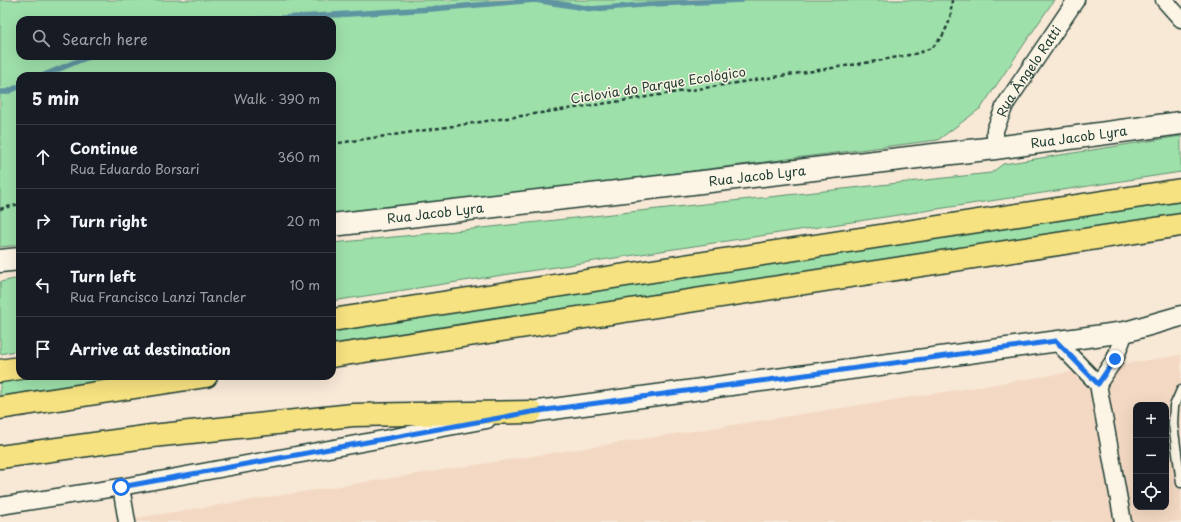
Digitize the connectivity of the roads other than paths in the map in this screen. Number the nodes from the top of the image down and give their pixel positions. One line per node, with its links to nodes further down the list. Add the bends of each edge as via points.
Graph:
1 (1076, 0): 5 (street, Rua Ângelo Ratti, via 1005,104 995,130)
2 (1164, 0): 3 (street)
3 (1181, 19)
4 (1181, 123): 5 (main road, Rua Jacob Lyra)
5 (995, 148): 7 (main road, Rua Jacob Lyra)
6 (1181, 190): 12 (highway)
7 (336, 224)
8 (1181, 225): 15 (highway)
9 (16, 259): 10 (main road)
10 (0, 261)
11 (1181, 316): 13 (street)
12 (336, 319)
13 (1125, 332): 14 (street); 19 (street, via 1115,359)
14 (1056, 341): 19 (street); 22 (street)
15 (336, 355)
16 (16, 369): 17 (highway)
17 (0, 371)
18 (180, 380): 21 (highway)
19 (1098, 384): 28 (street)
20 (1181, 390): 24 (lane, via 1174,406 1173,424)
21 (0, 408)
22 (531, 412): 23 (highway, via 353,415 152,436); 25 (street)
23 (0, 457)
24 (1181, 483)
25 (121, 487): 26 (street); 27 (street)
26 (0, 506)
27 (127, 522)
28 (1123, 522)

